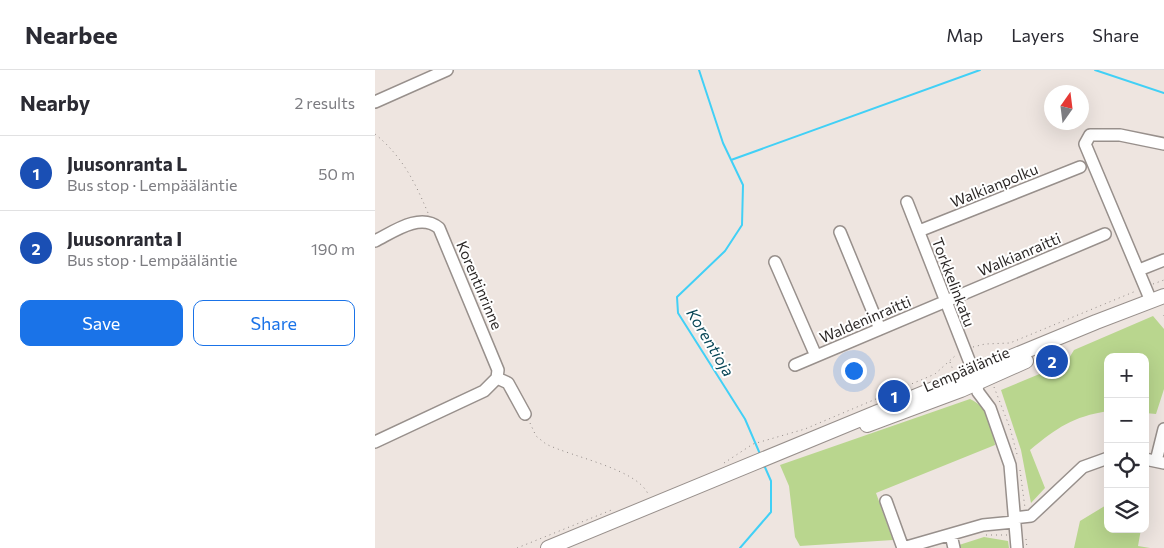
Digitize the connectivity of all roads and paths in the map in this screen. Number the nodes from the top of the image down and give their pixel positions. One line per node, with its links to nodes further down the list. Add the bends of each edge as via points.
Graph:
1 (447, 70): 2 (street)
2 (375, 102)
3 (375, 134): 7 (path, via 388,144 409,171)
4 (1164, 144): 14 (street, via 1120,135 1089,135 1085,144)
5 (1080, 167): 8 (street, Walkianpolku)
6 (907, 202): 8 (street, Torkkelinkatu)
7 (433, 223): 11 (street, via 417,222); 20 (street, Korentinrinne, via 443,235 496,362)
8 (919, 231): 16 (street, Torkkelinkatu)
9 (840, 232): 17 (street)
10 (1105, 234): 16 (street, Walkianraitti)
11 (375, 241)
12 (1164, 260): 14 (street)
13 (775, 262): 18 (street)
14 (1139, 270): 15 (street)
15 (1158, 299): 21 (main road, Lempääläntie, via 1116,316 1054,349)
16 (946, 301): 17 (street, Waldeninraitti); 21 (street, Torkkelinkatu)
17 (880, 329): 18 (street, Waldeninraitti)
18 (816, 356): 19 (street, Waldeninraitti)
19 (795, 365)
20 (497, 378): 22 (street, via 508,384); 25 (street, via 484,391)
21 (977, 379): 32 (street, Torkkelinkatu, via 978,392 990,408 1010,465); 37 (main road, Lempääläntie, via 893,416 795,448)
22 (525, 414): 29 (path, via 536,436 546,444 628,475 645,487)
23 (1164, 429): 27 (street)
24 (760, 441): 28 (path)
25 (375, 442)
26 (1104, 459): 32 (street, via 1083,467 1031,516)
27 (1155, 461)
28 (720, 466)
29 (649, 495)
30 (886, 501): 38 (street)
31 (613, 509): 36 (path)
32 (1014, 520): 34 (street); 35 (street, Torkkelinkatu)
33 (984, 534): 35 (path)
34 (951, 535): 38 (street); 39 (street)
35 (1016, 536): 40 (street, Torkkelinkatu)
36 (517, 548)
37 (548, 548)
38 (903, 548)
39 (954, 548)
40 (1017, 548)

